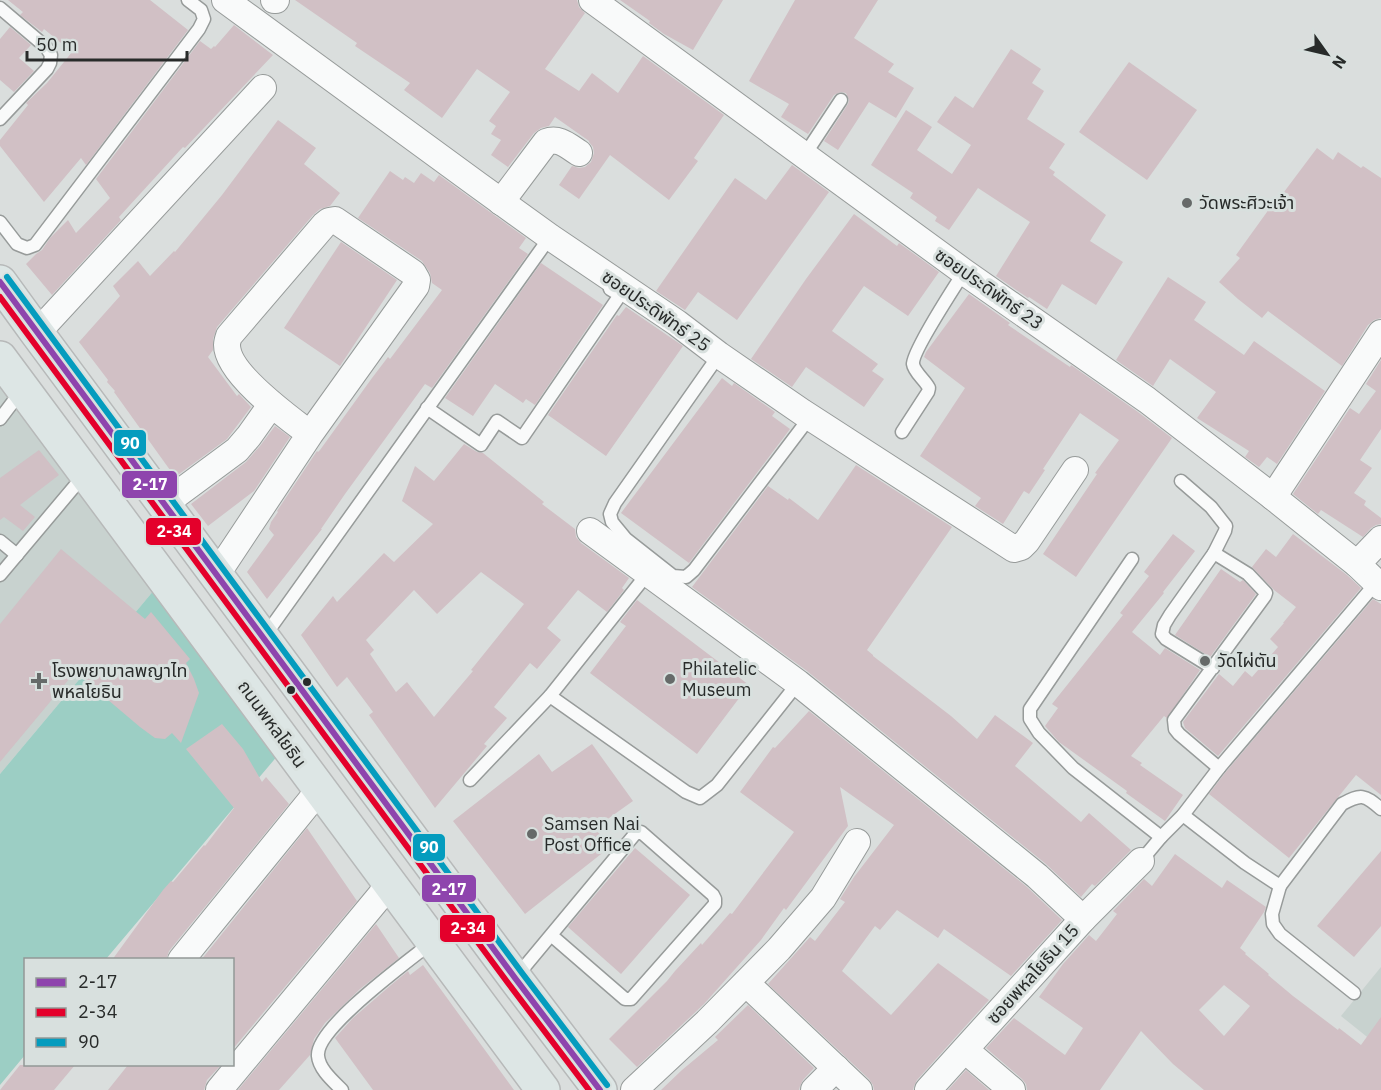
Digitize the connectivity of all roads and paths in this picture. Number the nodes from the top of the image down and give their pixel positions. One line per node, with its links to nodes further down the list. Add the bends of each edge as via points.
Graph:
1 (188, 0): 11 (lane, via 201,10 204,19 199,29 35,245 27,248 17,244)
2 (225, 0): 10 (street, ซอยประดิพัทธ์ 25)
3 (592, 0): 9 (street, ซอยประดิพัทธ์ 23)
4 (0, 8): 7 (lane, via 51,55 46,69)
5 (263, 88): 15 (street)
6 (840, 100): 9 (lane)
7 (0, 119)
8 (579, 153): 10 (street, via 558,140 546,142)
9 (804, 156): 13 (street, ซอยประดิพัทธ์ 23)
10 (501, 202): 12 (street, ซอยประดิพัทธ์ 25)
11 (0, 222)
12 (547, 240): 17 (street, ซอยประดิพัทธ์ 25, via 677,323); 21 (lane); 21 (lane, via 620,295 522,438 497,421 481,445)
13 (964, 272): 24 (lane, via 913,360 929,388); 29 (street, ซอยประดิพัทธ์ 23, via 1147,400)
14 (0, 282): 15 (main road)
15 (37, 333): 30 (main road)
16 (1381, 333): 29 (street)
17 (719, 355): 22 (street, ซอยประดิพัทธ์ 25); 22 (lane, via 610,514 626,539 673,576 686,577 694,570)
18 (0, 358): 19 (main road, ถนนพหลโยธิน)
19 (23, 389): 23 (lane); 27 (main road, ถนนพหลโยธิน)
20 (271, 405): 25 (street); 25 (street, via 230,356 229,336 324,225 335,220 413,273 417,280); 30 (street, via 237,450)
21 (427, 408): 42 (lane)
22 (810, 417): 26 (street, ซอยประดิพัทธ์ 25, via 1014,549 1027,541)
23 (0, 419)
24 (902, 432)
25 (310, 434): 39 (street)
26 (1075, 470)
27 (86, 474): 35 (lane); 48 (main road, ถนนพหลโยธิน)
28 (1181, 481): 34 (lane, via 1226,526)
29 (1273, 497): 37 (street, ซอยประดิพัทธ์ 23)
30 (164, 504): 39 (main road)
31 (590, 531): 38 (street)
32 (1381, 539): 37 (street)
33 (0, 541): 35 (lane)
34 (1214, 553): 43 (lane, via 1248,574 1266,593); 43 (lane, via 1170,615 1162,634)
35 (16, 555): 40 (lane)
36 (1132, 559): 51 (lane, via 1030,709 1030,719 1074,768)
37 (1357, 564): 41 (street, ซอยประดิพัทธ์ 23)
38 (648, 573): 44 (street); 45 (lane)
39 (217, 574): 42 (main road)
40 (0, 575)
41 (1379, 585): 46 (lane)
42 (264, 638): 60 (main road)
43 (1213, 668): 46 (lane, via 1174,720 1179,734)
44 (798, 683): 45 (lane, via 717,785 700,798); 56 (street, via 1037,876)
45 (550, 696): 47 (lane)
46 (1219, 768): 50 (lane)
47 (470, 780)
48 (320, 789): 54 (main road, ถนนพหลโยธิน); 59 (street)
49 (1381, 809): 55 (lane, via 1370,798 1356,797 1342,804)
50 (1183, 815): 51 (lane); 55 (lane)
51 (1161, 837): 53 (lane)
52 (857, 842): 61 (street, via 822,898)
53 (1141, 861): 56 (street, ซอยพหลโยธิน 15)
54 (390, 884): 58 (main road, ถนนพหลโยธิน); 65 (street)
55 (1280, 886): 62 (lane, via 1273,924 1280,934)
56 (1083, 919): 63 (street, ซอยพหลโยธิน 15)
57 (551, 935): 57 (lane, via 625,999 631,999 715,904 715,899 638,832); 60 (lane)
58 (433, 941): 66 (lane, via 357,1003 322,1043 318,1055 321,1064); 67 (main road, ถนนพหลโยธิน)
59 (183, 958)
60 (515, 978): 68 (main road)
61 (746, 983): 64 (street); 69 (street)
62 (1354, 993)
63 (965, 1050): 72 (street, ซอยพหลโยธิน 15); 73 (street)
64 (836, 1068): 70 (street); 71 (street)
65 (219, 1090)
66 (342, 1090)
67 (543, 1090)
68 (600, 1090)
69 (633, 1090)
70 (814, 1090)
71 (859, 1090)
72 (928, 1090)
73 (1012, 1090)

